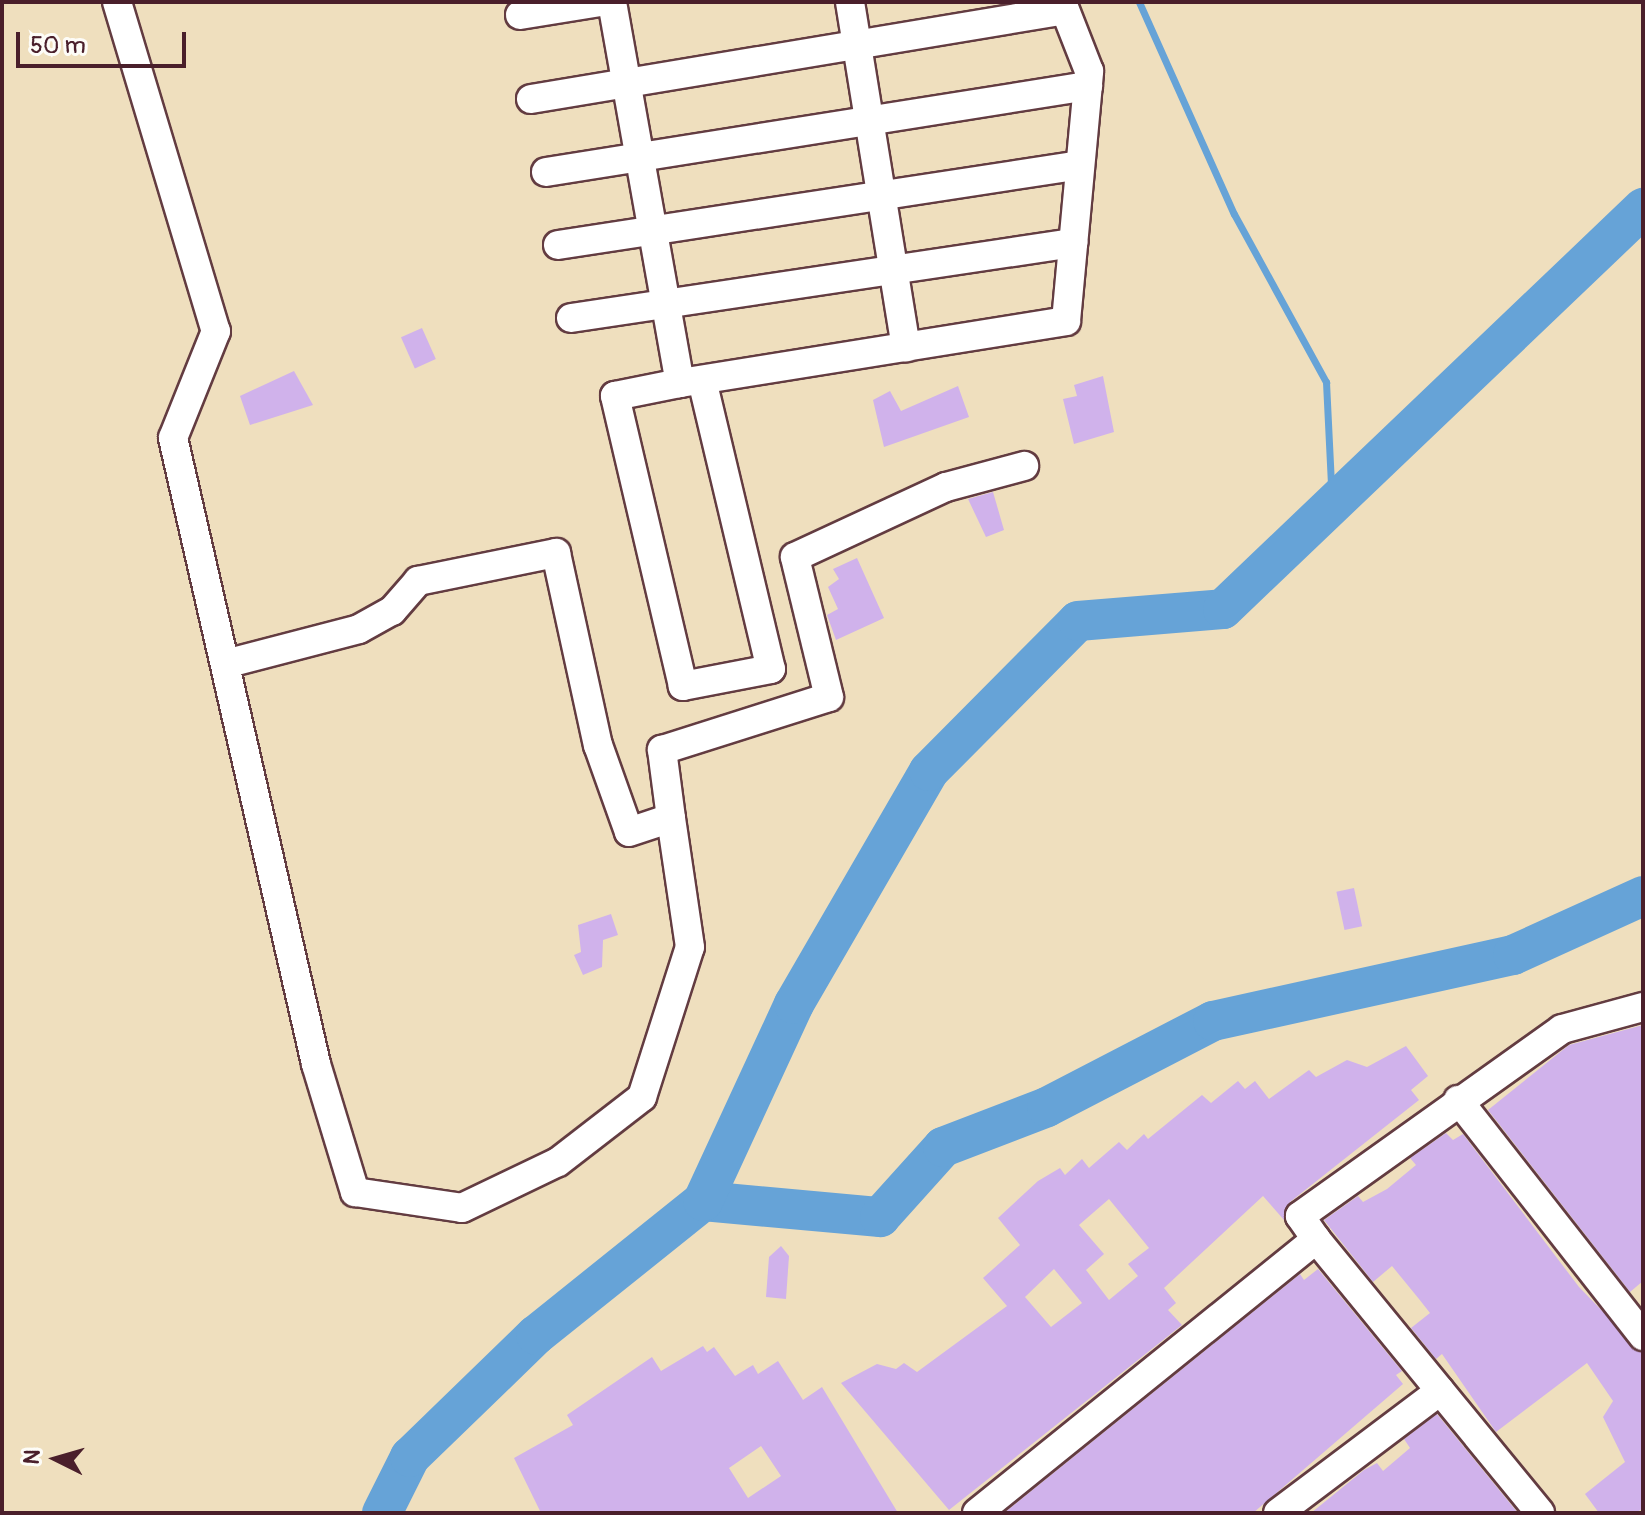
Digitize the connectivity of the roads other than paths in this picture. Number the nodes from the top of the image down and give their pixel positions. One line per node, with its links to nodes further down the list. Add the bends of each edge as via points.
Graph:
1 (117, 2): 25 (street, via 216,331 173,438)
2 (599, 2): 6 (street)
3 (612, 2): 8 (street)
4 (850, 2): 7 (street)
5 (1064, 6): 7 (street); 9 (street)
6 (534, 9)
7 (857, 45): 8 (street); 11 (street)
8 (627, 83): 10 (street); 12 (street)
9 (1088, 86): 11 (street); 13 (street)
10 (531, 99)
11 (869, 121): 12 (street); 15 (street)
12 (640, 157): 14 (street); 16 (street)
13 (1080, 165): 15 (street); 17 (street)
14 (546, 172)
15 (881, 196): 16 (street); 19 (street)
16 (653, 231): 18 (street); 20 (street)
17 (1073, 243): 19 (street); 22 (street, via 1066,321)
18 (558, 245)
19 (893, 270): 20 (street); 22 (street)
20 (666, 303): 21 (street); 23 (street)
21 (571, 318)
22 (906, 347): 23 (street)
23 (691, 381): 23 (street, via 615,396 683,686 771,669)
24 (1024, 466): 26 (street, via 946,487 795,557 829,697 662,750)
25 (225, 664): 26 (street, via 359,629 392,611 418,581 556,553 598,745 629,832); 26 (street, via 316,1064 355,1192 462,1208 558,1162 642,1097 690,947)
26 (671, 818)
27 (1643, 1007): 28 (street, via 1562,1029)
28 (1458, 1100): 29 (street, via 1300,1216); 30 (street)
29 (1316, 1239): 31 (street); 33 (street)
30 (1642, 1333)
31 (1440, 1391): 32 (street); 34 (street)
32 (1293, 1508)
33 (977, 1513)
34 (1540, 1513)

